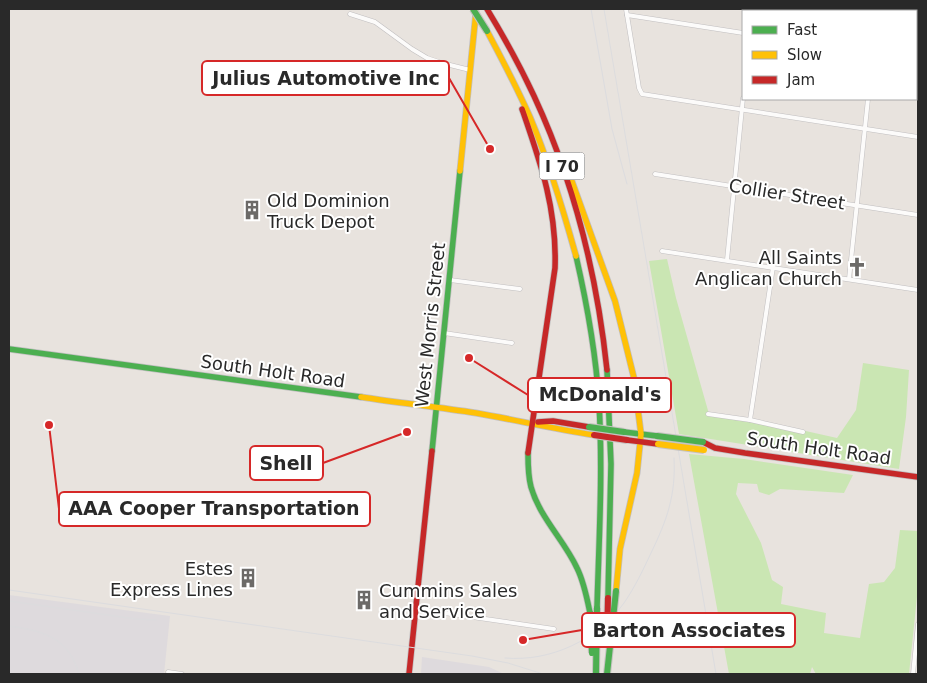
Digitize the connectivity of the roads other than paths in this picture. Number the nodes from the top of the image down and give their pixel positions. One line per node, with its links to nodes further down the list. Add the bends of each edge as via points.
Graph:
1 (474, 9): 7 (main road, West Morris Street); 8 (main road, I 70, bridge)
2 (626, 9): 5 (street)
3 (488, 10): 13 (main road, I 70, via 519,66)
4 (350, 14): 7 (street, via 376,22 427,58)
5 (627, 15): 6 (street); 11 (street, via 639,88 644,94)
6 (742, 33)
7 (470, 70): 23 (main road, West Morris Street)
8 (511, 78): 32 (main road, via 550,195 556,234 555,268); 46 (main road, I 70, bridge, via 560,198 577,257 596,367 601,486)
9 (743, 100): 11 (street)
10 (868, 100): 12 (street)
11 (742, 110): 12 (street); 16 (street)
12 (864, 129): 14 (street); 17 (street)
13 (550, 135): 35 (main road, via 576,190 615,301 630,357); 47 (main road, I 70, bridge, via 582,232 594,283 607,375 611,433)
14 (918, 137)
15 (655, 174): 16 (street, Collier Street)
16 (734, 186): 17 (street, Collier Street); 20 (street)
17 (857, 205): 18 (street, Collier Street); 22 (street)
18 (918, 215)
19 (662, 251): 20 (street)
20 (727, 260): 21 (street)
21 (773, 267): 22 (street); 31 (street)
22 (849, 279): 25 (street)
23 (450, 280): 24 (street); 26 (main road, West Morris Street)
24 (520, 289)
25 (918, 290)
26 (444, 333): 27 (street); 29 (main road, West Morris Street)
27 (512, 343)
28 (9, 348): 29 (main road, South Holt Road)
29 (437, 408): 32 (main road, South Holt Road); 39 (main road, West Morris Street)
30 (708, 414): 31 (street)
31 (750, 420): 34 (street)
32 (532, 423): 33 (main road, South Holt Road, via 553,421); 46 (main road, bridge, via 527,460 531,491 576,566 585,590)
33 (588, 430): 35 (main road, South Holt Road, bridge); 36 (main road, South Holt Road, bridge)
34 (803, 432)
35 (642, 434): 36 (main road); 37 (main road, South Holt Road, bridge, via 703,442)
36 (642, 442): 37 (main road, South Holt Road, bridge, via 704,450); 47 (main road, bridge, via 620,549)
37 (715, 448): 38 (main road, South Holt Road)
38 (918, 477)
39 (417, 610): 41 (street); 45 (main road, West Morris Street)
40 (918, 624): 42 (street)
41 (554, 629)
42 (916, 667): 48 (street)
43 (168, 672): 44 (street)
44 (182, 674)
45 (410, 674)
46 (595, 674)
47 (607, 674)
48 (913, 674)

